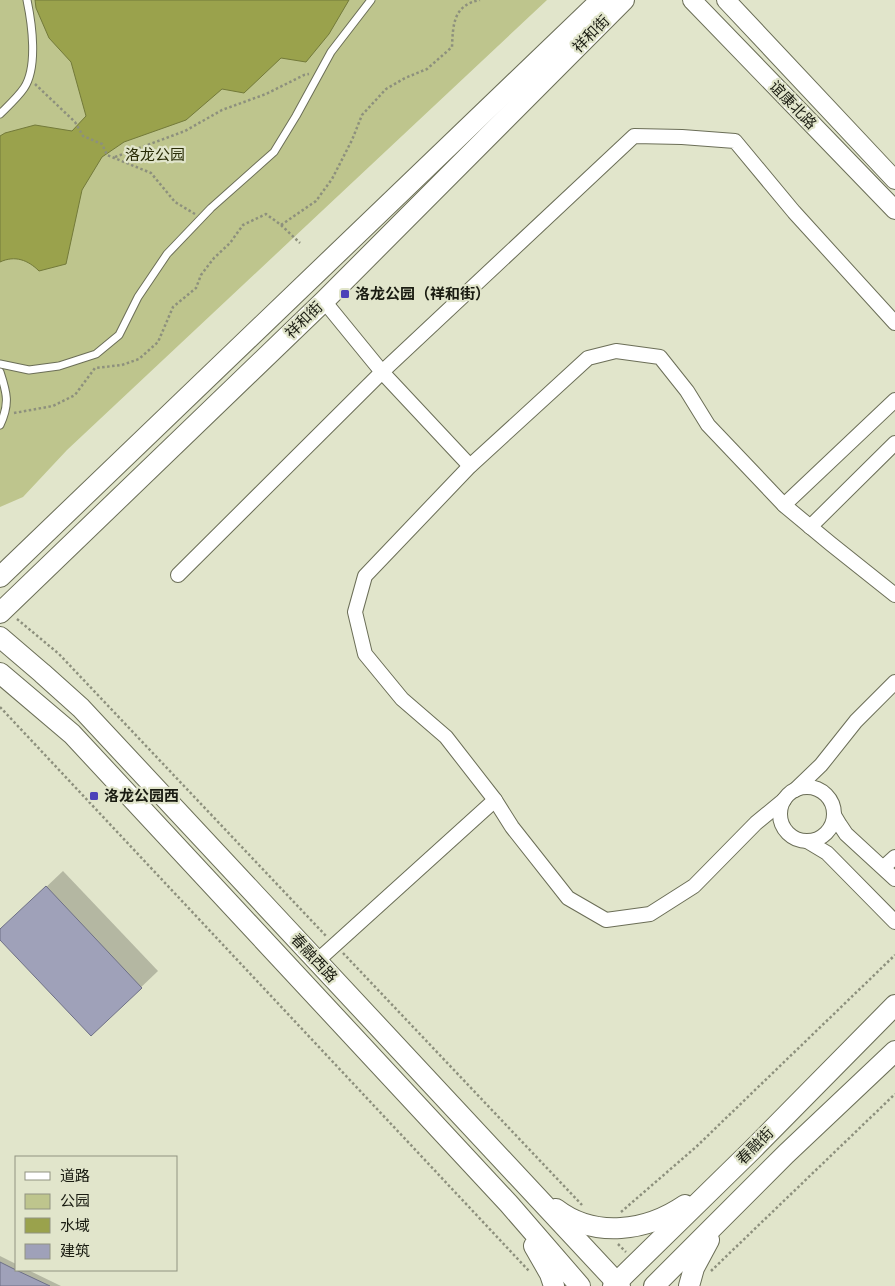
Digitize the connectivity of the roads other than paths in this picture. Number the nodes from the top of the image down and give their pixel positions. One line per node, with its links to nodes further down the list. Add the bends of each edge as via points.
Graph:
1 (27, 0): 7 (lane, via 32,25 32,67 24,88)
2 (371, 0): 12 (lane, via 331,52 274,152 211,208 167,254 138,297 118,335 96,354 59,366 29,370)
3 (601, 0): 22 (main road, 祥和街)
4 (624, 0): 10 (main road, 祥和街)
5 (692, 0): 9 (street, 谊康北路)
6 (726, 0): 8 (street, 谊康北路)
7 (0, 114)
8 (895, 180)
9 (895, 210)
10 (324, 301): 14 (street); 24 (main road, 祥和街)
11 (895, 323): 14 (street, via 794,212 736,142 634,136)
12 (0, 364)
13 (0, 372): 16 (lane, via 7,400 6,414)
14 (382, 372): 18 (street); 21 (street)
15 (895, 400): 19 (street)
16 (0, 425)
17 (895, 443): 20 (street)
18 (470, 466): 19 (street, via 588,358 616,351 660,357 708,425); 31 (street, via 365,576 355,612 365,654 402,699 446,737)
19 (784, 505): 20 (street)
20 (810, 527): 23 (street)
21 (178, 575)
22 (0, 577)
23 (895, 595)
24 (2, 611)
25 (0, 637): 40 (main road, 春融西路, via 81,708)
26 (0, 673): 45 (main road, 春融西路, via 72,734)
27 (895, 682): 28 (street, via 856,721)
28 (821, 765): 29 (street); 30 (street)
29 (822, 791): 30 (street, via 808,787); 32 (street, via 831,801)
30 (789, 796): 33 (street); 34 (street, via 780,814)
31 (495, 800): 33 (street, via 568,898 606,920 650,914 694,886); 40 (street)
32 (834, 815): 35 (street, via 826,834); 37 (street, via 846,834)
33 (756, 823): 34 (street, via 770,822)
34 (784, 827): 35 (street, via 793,837)
35 (807, 841): 39 (street, via 827,853)
36 (895, 857): 37 (street)
37 (884, 868): 38 (street)
38 (895, 879)
39 (895, 922)
40 (317, 961): 44 (main road, 春融西路)
41 (895, 1005): 43 (main road, 春融街)
42 (895, 1051): 46 (main road, 春融街)
43 (752, 1150): 44 (main road, via 685,1204 663,1218 639,1226 603,1228 582,1222 564,1215); 47 (main road, 春融街)
44 (528, 1188): 47 (main road, 春融西路)
45 (508, 1204): 48 (main road); 49 (main road, 春融西路)
46 (718, 1223): 50 (main road, 春融街); 51 (main road, via 694,1268)
47 (617, 1285)
48 (554, 1286)
49 (580, 1286)
50 (654, 1286)
51 (689, 1286)

